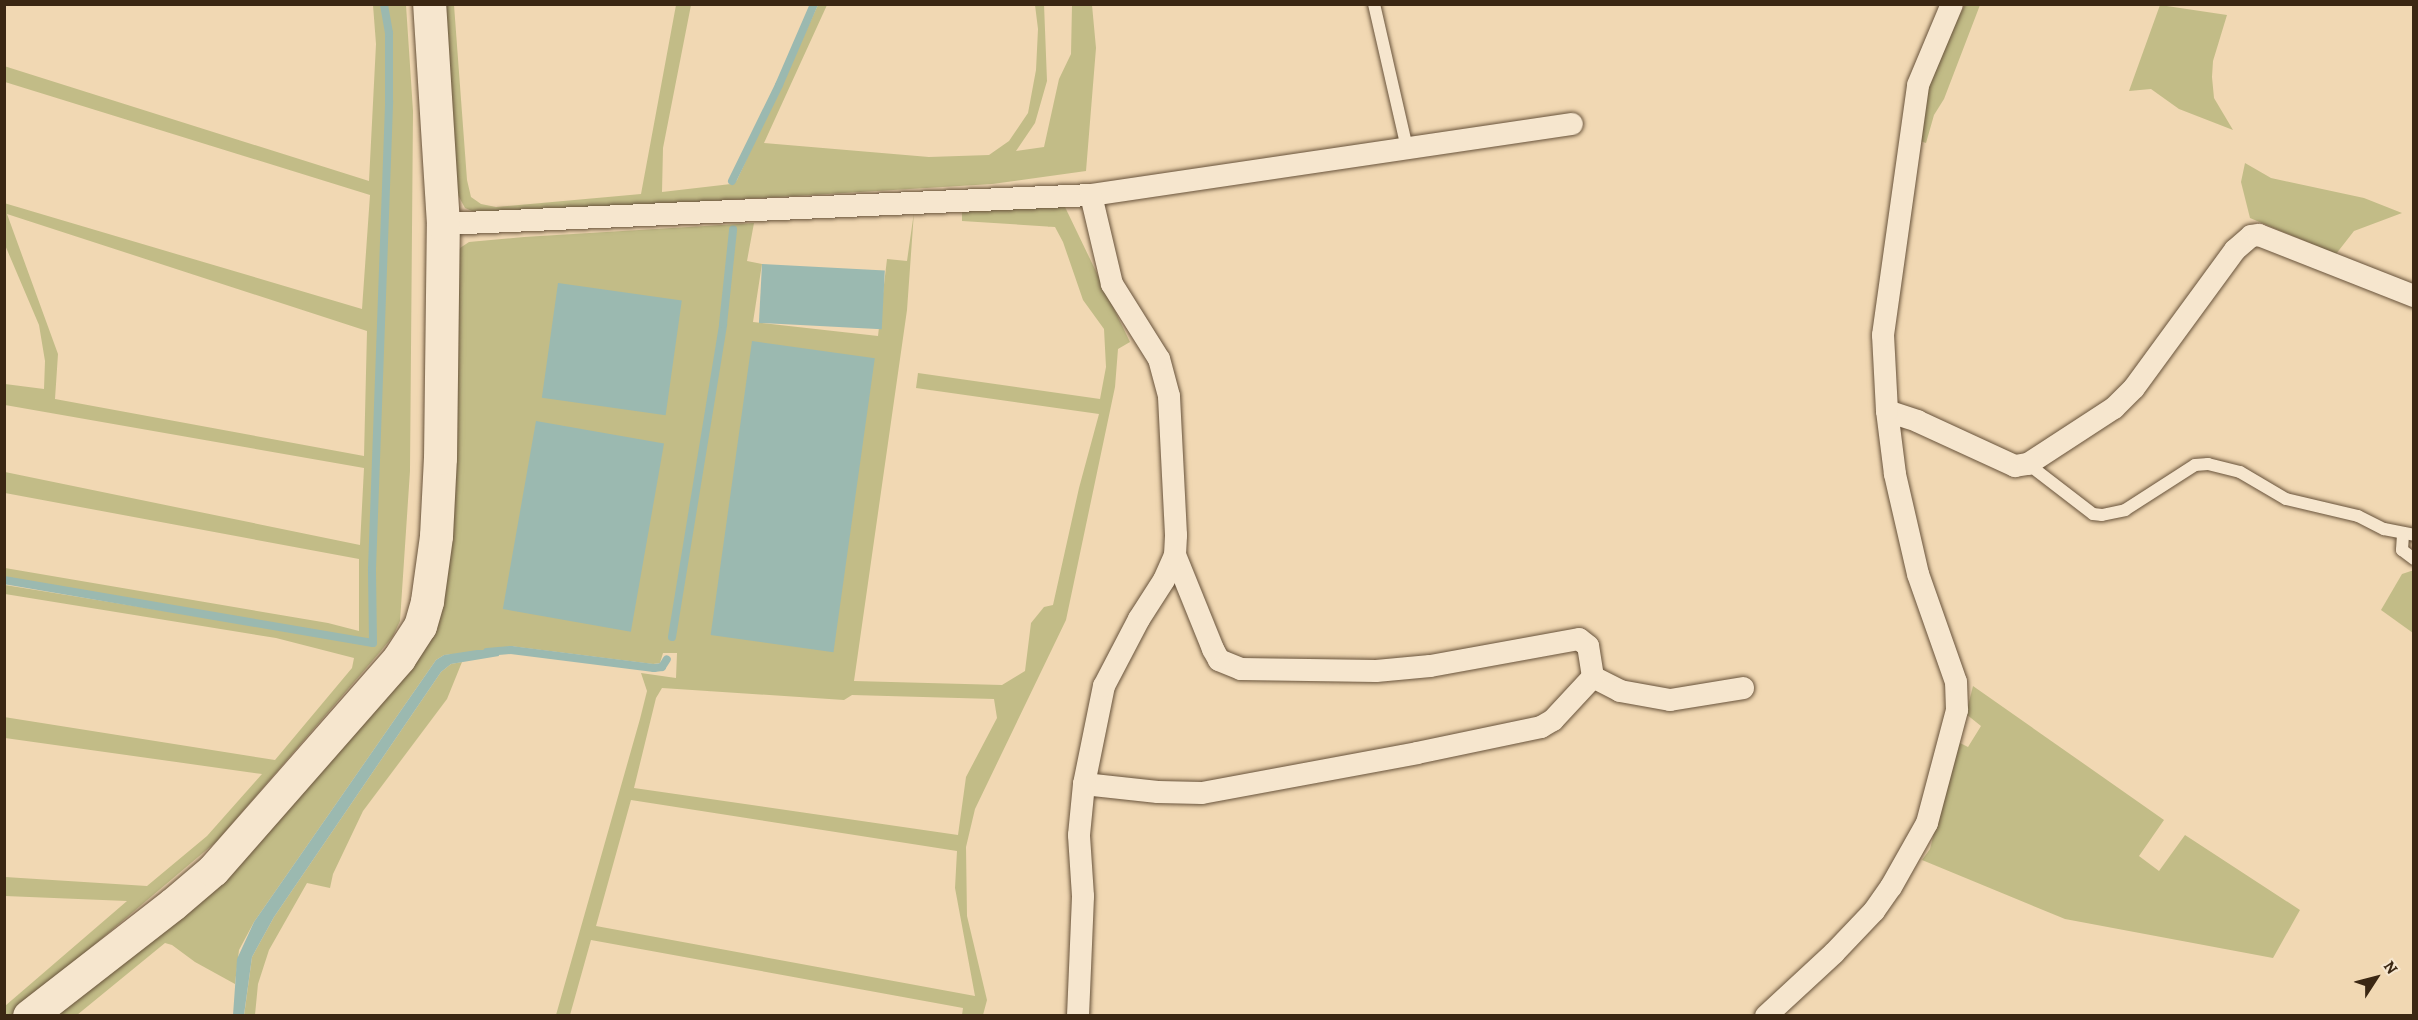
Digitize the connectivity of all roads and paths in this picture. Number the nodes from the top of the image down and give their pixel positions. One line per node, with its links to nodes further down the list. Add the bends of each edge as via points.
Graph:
1 (429, 4): 7 (street)
2 (1374, 4): 5 (lane)
3 (1953, 4): 9 (street, via 1918,85 1913,112 1883,335)
4 (1572, 124): 5 (street)
5 (1407, 148): 6 (street)
6 (1091, 195): 7 (street); 12 (street, via 1112,284 1159,359 1168,396)
7 (443, 225): 17 (street, via 436,536 420,626 399,658 213,870)
8 (2414, 296): 10 (street, via 2251,236 2235,250 2134,388 2114,408)
9 (1887, 411): 10 (street, via 2015,466); 19 (street, via 1895,474 1918,574 1956,682 1954,726 1927,823 1891,887 1874,911)
10 (2028, 464): 11 (lane, via 2093,514 2125,510 2195,465 2208,464 2240,472 2286,499 2358,516)
11 (2408, 535): 13 (lane, via 2402,550)
12 (1176, 555): 14 (street, via 1216,654 1220,660 1241,669 1376,671 1430,666 1579,639 1588,646); 16 (street, via 1104,686)
13 (2414, 559)
14 (1593, 677): 15 (street, via 1620,691 1670,700); 16 (street, via 1553,720 1541,727 1202,793)
15 (1743, 688)
16 (1084, 784): 18 (street, via 1079,835 1083,896)
17 (29, 1016)
18 (1078, 1016)
19 (1766, 1016)

